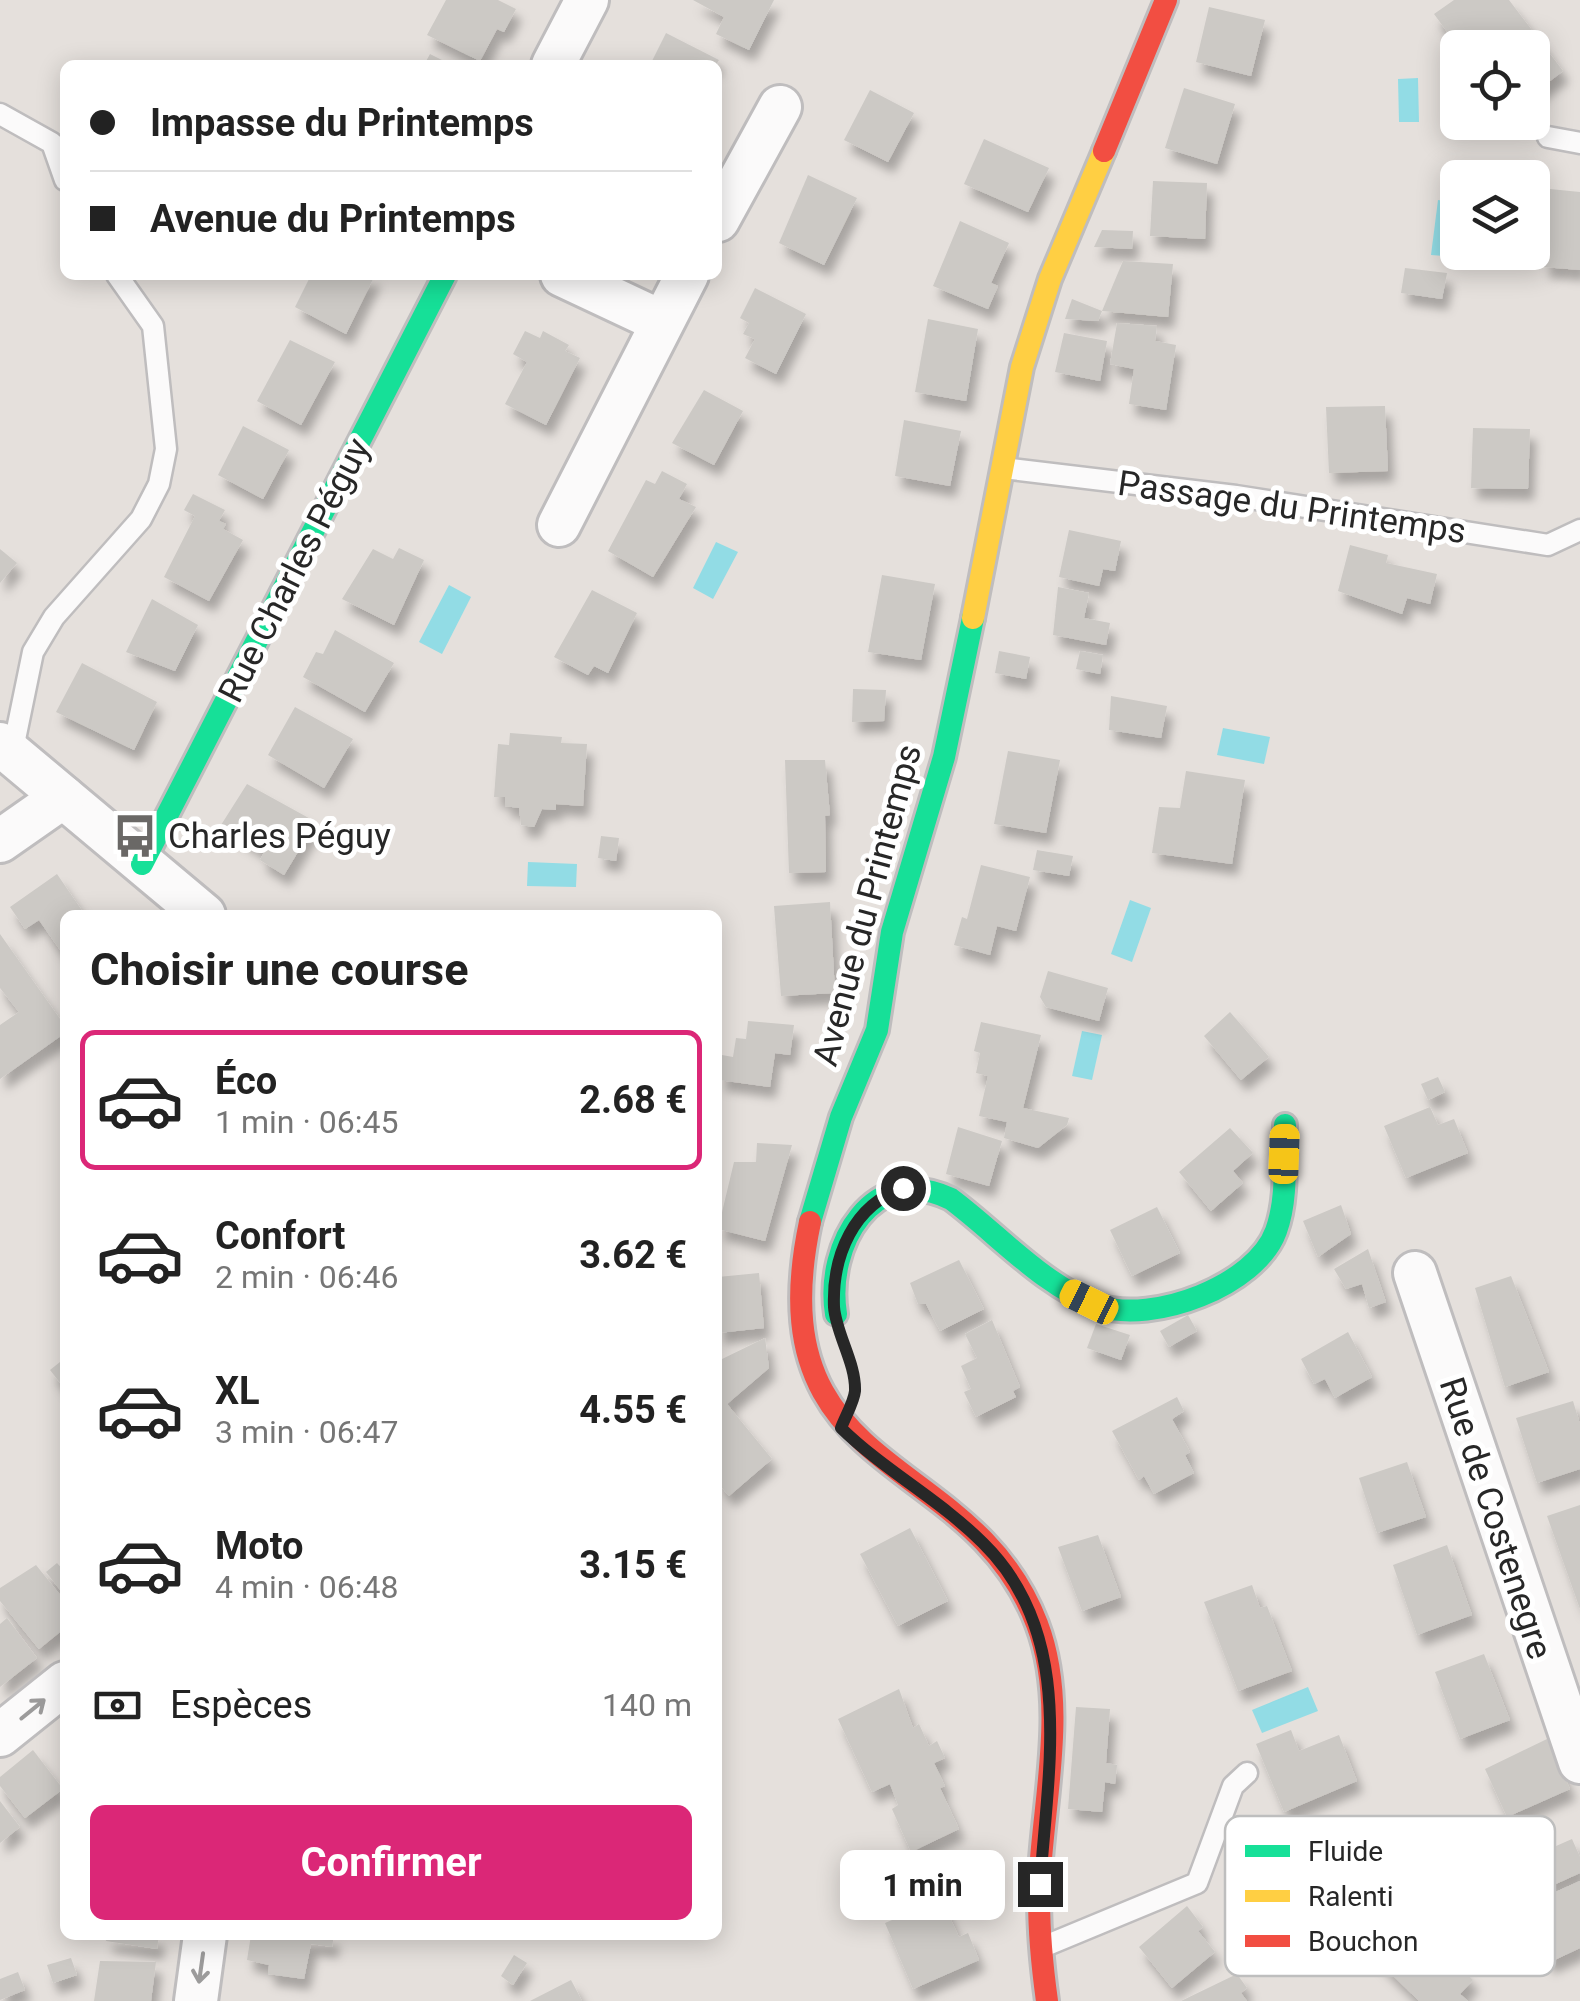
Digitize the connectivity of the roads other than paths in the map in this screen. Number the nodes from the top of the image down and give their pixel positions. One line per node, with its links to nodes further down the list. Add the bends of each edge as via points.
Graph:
1 (587, 0): 3 (street)
2 (1166, 0): 15 (street, Avenue du Printemps, via 1036,319)
3 (556, 60)
4 (780, 107): 9 (street)
5 (0, 114): 8 (lane, via 52,143)
6 (1550, 137): 7 (lane)
7 (1580, 143)
8 (60, 166)
9 (722, 213)
10 (121, 280): 18 (lane, via 153,326 166,449 159,484 142,519 54,618 33,652)
11 (442, 280): 21 (street, Rue Charles Péguy)
12 (573, 280): 14 (street)
13 (685, 280): 14 (street)
14 (662, 322): 16 (street)
15 (1001, 468): 17 (lane, Passage du Printemps, via 1548,544); 27 (street, Avenue du Printemps, via 954,716 892,926 881,1015 842,1114 810,1226 802,1295 810,1352)
16 (559, 525)
17 (1580, 530)
18 (6, 749): 19 (street)
19 (63, 797): 20 (street); 21 (street)
20 (0, 841)
21 (142, 864): 22 (street)
22 (198, 910)
23 (1285, 1125): 25 (street, via 1282,1211 1273,1238 1256,1263 1205,1293 1128,1312 1089,1302 1050,1282 949,1198 903,1188 878,1197 856,1218 844,1247 834,1306)
24 (1415, 1273): 30 (street, Rue de Costenegre)
25 (842, 1340)
26 (855, 1391): 27 (street)
27 (841, 1428): 33 (street, Avenue du Printemps, via 876,1463 931,1496 986,1545 1018,1586 1040,1634 1053,1702 1038,1916)
28 (60, 1688): 29 (street, one-way to 28)
29 (0, 1736)
30 (1580, 1762)
31 (1247, 1773): 33 (lane, via 1233,1786 1197,1883)
32 (204, 1940): 34 (street, one-way to 34)
33 (1042, 1948): 35 (street, Avenue du Printemps)
34 (196, 2001)
35 (1047, 2001)

